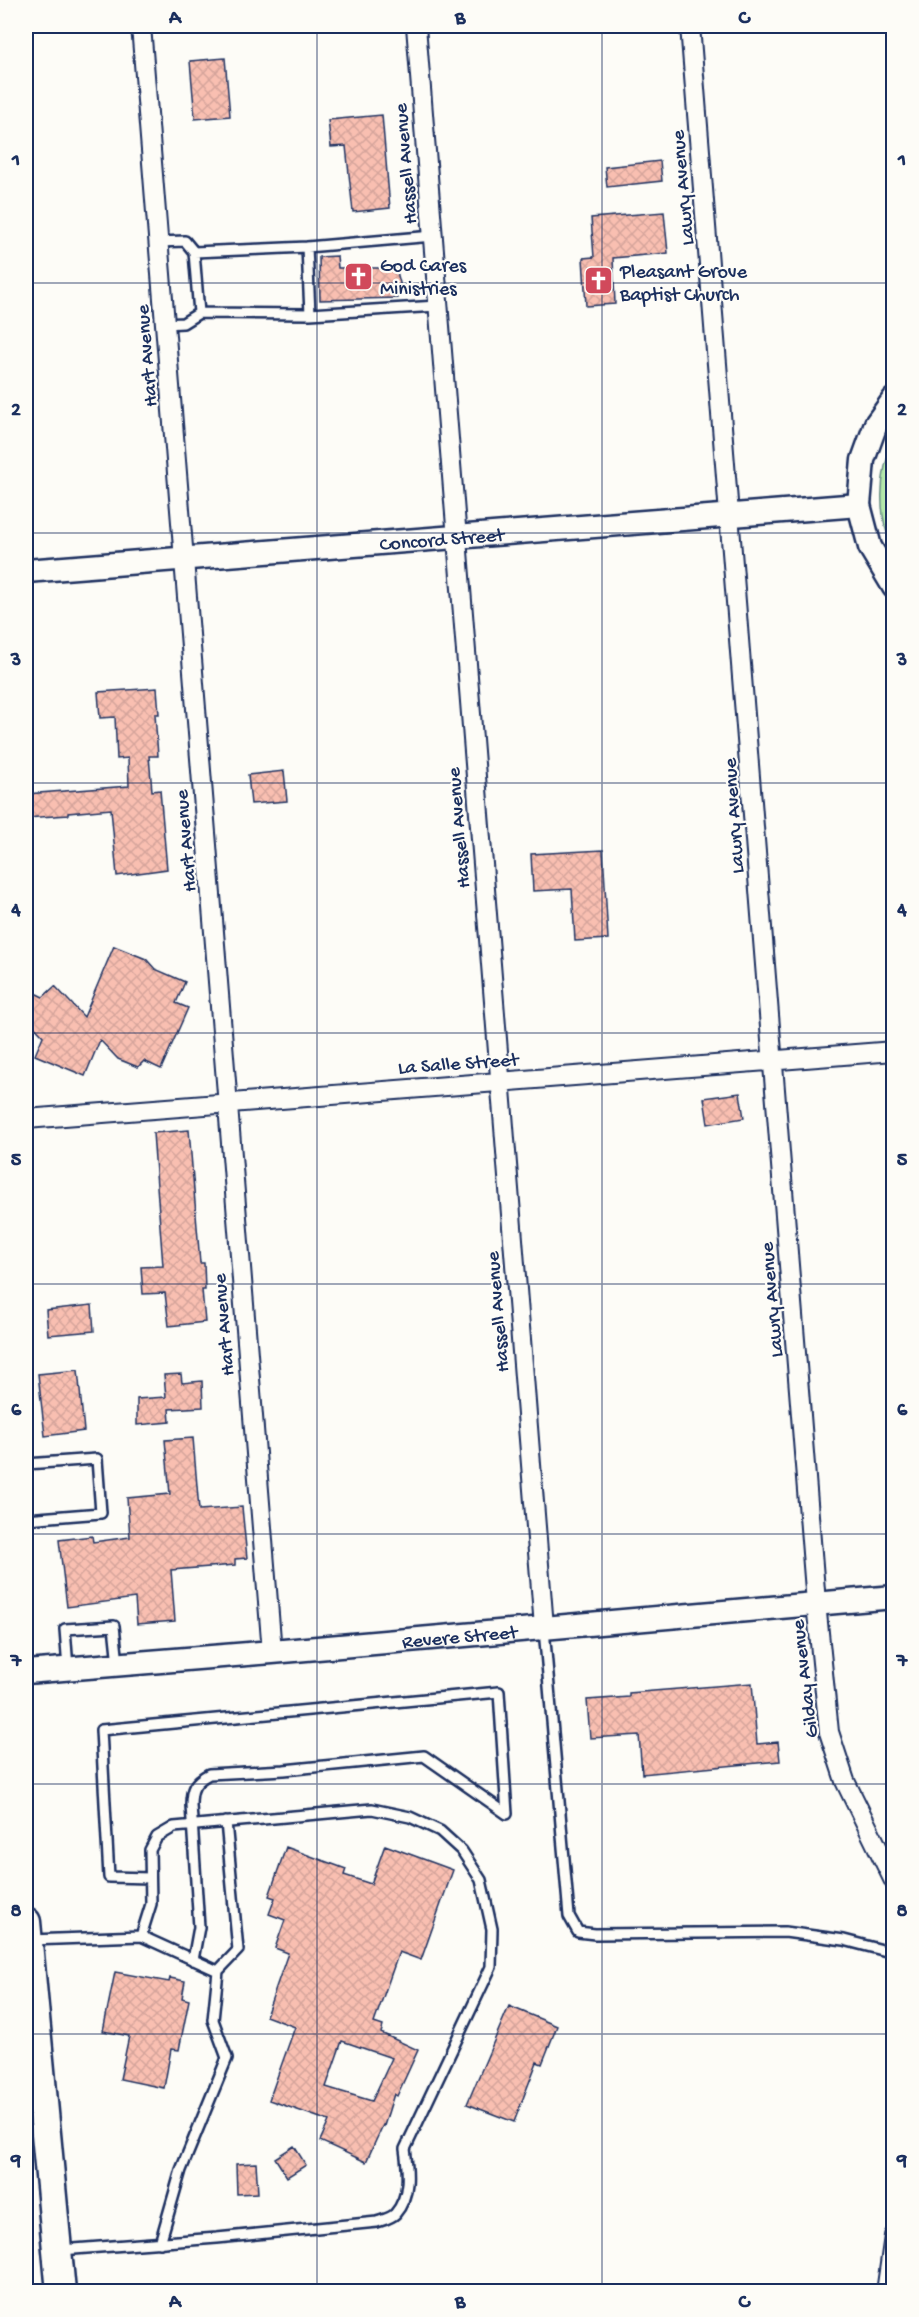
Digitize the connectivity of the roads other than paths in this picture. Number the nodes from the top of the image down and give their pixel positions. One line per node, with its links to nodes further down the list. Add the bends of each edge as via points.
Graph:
1 (141, 26): 5 (street, Hart Avenue)
2 (416, 26): 4 (street, Hassell Avenue)
3 (690, 26): 16 (street, Lawry Avenue)
4 (433, 236): 6 (lane); 8 (street, Hassell Avenue)
5 (158, 242): 7 (lane, via 185,241); 11 (street, Hart Avenue)
6 (307, 247): 7 (lane); 10 (lane)
7 (194, 252): 9 (lane)
8 (438, 306): 10 (lane); 17 (street, Hassell Avenue)
9 (199, 313): 10 (lane); 11 (lane, via 183,323)
10 (310, 314)
11 (165, 324): 18 (street, Hart Avenue)
12 (894, 399): 15 (street, via 876,424 863,460)
13 (26, 438): 14 (lane)
14 (26, 455)
15 (859, 505): 16 (street, Concord Street); 20 (street, via 870,547)
16 (731, 515): 17 (street, Concord Street); 22 (street, Lawry Avenue)
17 (456, 537): 18 (street, Concord Street); 23 (street, Hassell Avenue)
18 (184, 559): 19 (street, Concord Street); 24 (street, Hart Avenue)
19 (26, 571)
20 (894, 587)
21 (894, 1051): 22 (street, La Salle Street)
22 (773, 1060): 23 (street, La Salle Street); 29 (street, Lawry Avenue)
23 (500, 1081): 24 (street, La Salle Street); 30 (street, Hassell Avenue)
24 (227, 1103): 25 (street, La Salle Street); 31 (street, Hart Avenue)
25 (26, 1119)
26 (26, 1464): 27 (lane, via 97,1459 101,1513)
27 (26, 1520)
28 (894, 1597): 29 (street, Revere Street)
29 (816, 1603): 30 (street, Revere Street); 38 (street, Gilday Avenue, via 829,1732 845,1781)
30 (544, 1627): 31 (street, Revere Street); 41 (lane, via 569,1916 578,1932 785,1932 843,1940)
31 (272, 1652): 32 (street, Revere Street)
32 (118, 1664): 33 (street, Revere Street); 33 (lane, via 114,1626 65,1629)
33 (68, 1668): 34 (street, Revere Street)
34 (26, 1672)
35 (226, 1822): 36 (lane); 43 (lane, via 238,1950); 45 (lane, via 372,1809 410,1817 440,1831 462,1851 481,1880 492,1929 491,1967 405,2149 407,2186 394,2215 377,2222)
36 (191, 1825): 37 (lane, via 174,1827 157,1837 150,1850); 37 (lane, via 191,1791 198,1780 209,1774 424,1756 507,1814 499,1692 100,1730 110,1877); 42 (lane, via 199,1927)
37 (150, 1878): 40 (lane, via 151,1904)
38 (894, 1881)
39 (26, 1931): 40 (lane); 46 (main road)
40 (141, 1936): 42 (lane)
41 (894, 1953)
42 (193, 1960): 43 (lane)
43 (218, 1971): 45 (lane, via 213,2020 227,2058 182,2170)
44 (894, 2236): 48 (street)
45 (160, 2242): 46 (lane)
46 (57, 2250): 47 (main road)
47 (61, 2292)
48 (886, 2292)

